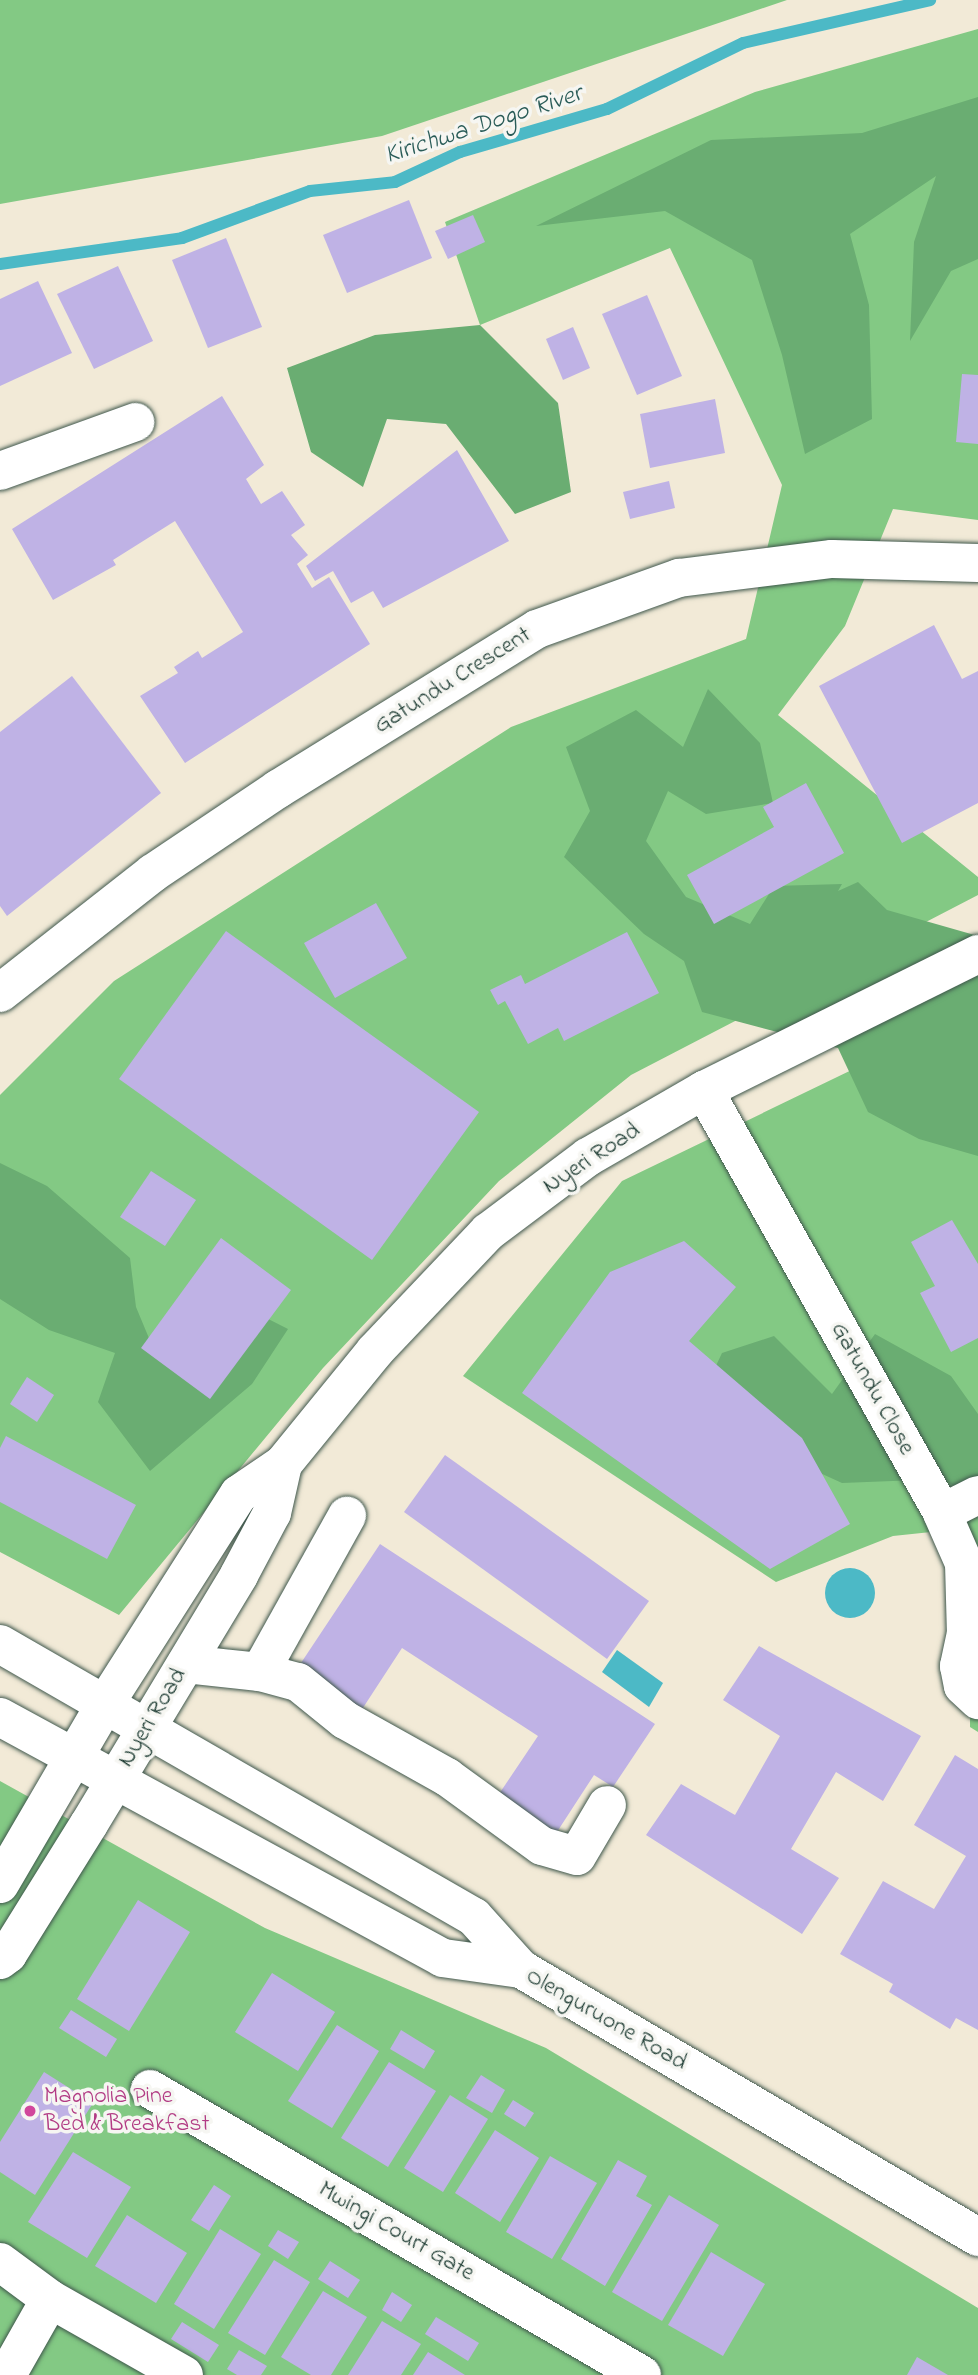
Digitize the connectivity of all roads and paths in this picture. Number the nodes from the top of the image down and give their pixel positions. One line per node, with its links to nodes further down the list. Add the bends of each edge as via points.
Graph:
1 (135, 422): 2 (street)
2 (0, 471)
3 (978, 563): 5 (street, Gatundu Crescent, via 832,559 679,578 537,629 278,789 153,873)
4 (978, 954): 6 (street, Nyeri Road)
5 (0, 993)
6 (704, 1090): 7 (street, Nyeri Road, via 588,1157 488,1232 375,1351); 9 (street, Gatundu Close)
7 (283, 1464): 12 (street, Nyeri Road, via 272,1513); 15 (street, Nyeri Road, via 239,1494)
8 (978, 1495): 9 (street)
9 (942, 1513): 14 (street, Gatundu Close, via 964,1563 966,1633 959,1666 963,1686)
10 (347, 1516): 13 (street)
11 (0, 1644): 15 (street)
12 (186, 1664): 13 (street); 17 (street, Nyeri Road)
13 (260, 1672): 20 (street, via 298,1682 345,1720 447,1777 542,1846 577,1856)
14 (978, 1700)
15 (105, 1704): 17 (street); 18 (street, Nyeri Road)
16 (0, 1717): 18 (street, Olenguruone Road)
17 (146, 1728): 19 (street, Nyeri Road); 23 (street, via 474,1917)
18 (73, 1759): 19 (street, Olenguruone Road); 21 (street, Nyeri Road)
19 (116, 1780): 22 (street, Nyeri Road); 23 (street, Olenguruone Road, via 443,1958)
20 (607, 1805)
21 (0, 1884)
22 (0, 1960)
23 (521, 1969): 25 (street, Olenguruone Road)
24 (150, 2089): 30 (street, Mwingi Court Gate)
25 (978, 2237)
26 (0, 2262): 27 (street)
27 (50, 2299): 28 (street); 29 (street)
28 (7, 2375)
29 (184, 2375)
30 (642, 2375)

